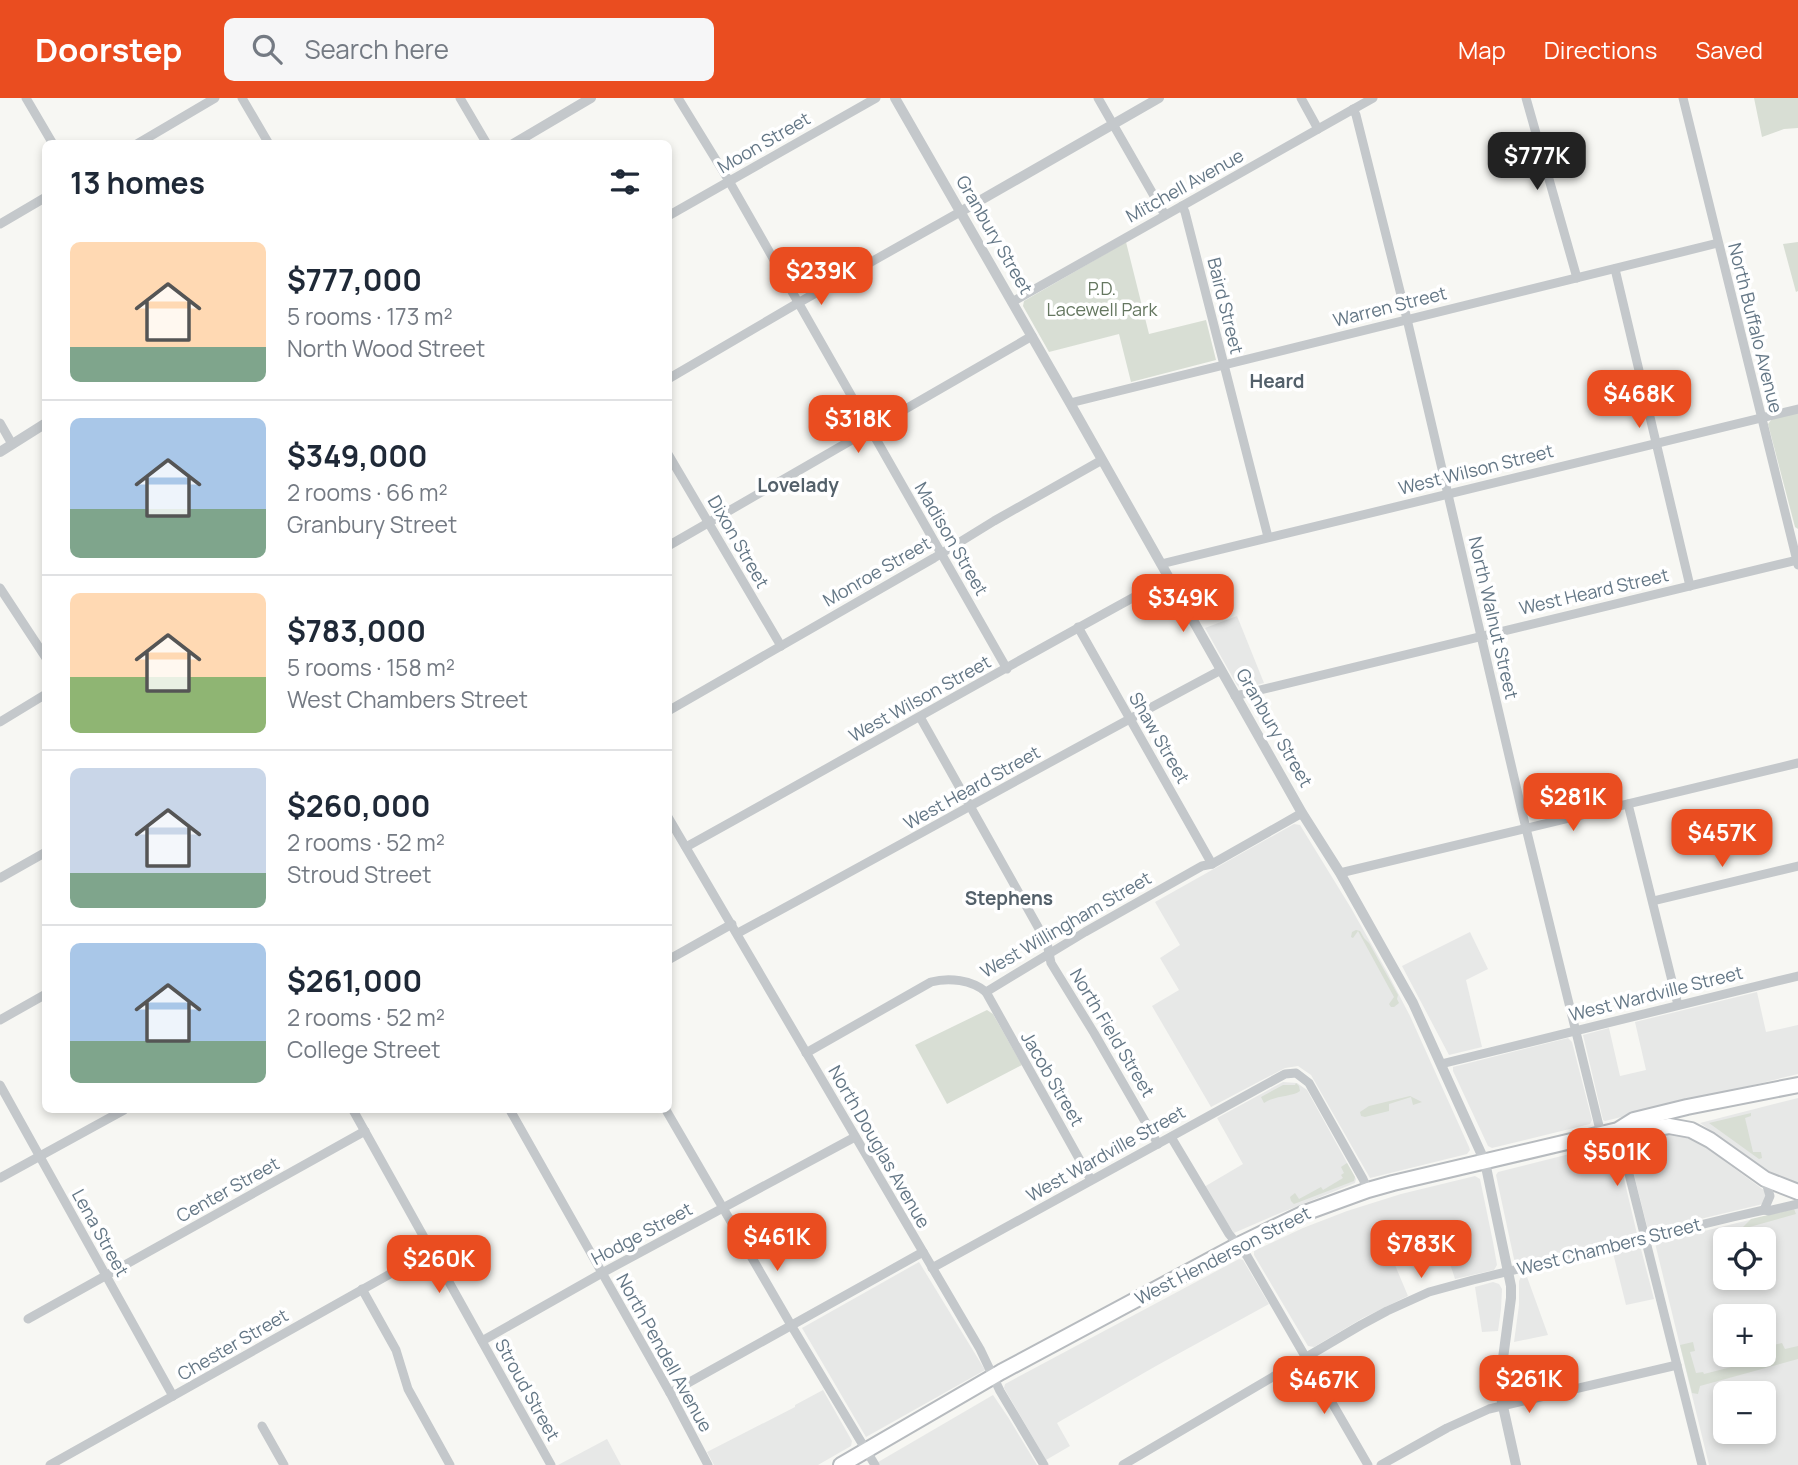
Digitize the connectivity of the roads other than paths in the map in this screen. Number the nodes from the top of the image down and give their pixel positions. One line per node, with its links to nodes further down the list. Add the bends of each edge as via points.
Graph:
1 (26, 98): 18 (street)
2 (215, 98): 19 (street)
3 (242, 98): 20 (street)
4 (460, 98): 21 (street)
5 (591, 98): 22 (street)
6 (678, 98): 23 (street, Madison Street)
7 (876, 98): 23 (street, Moon Street)
8 (895, 98): 26 (street, Granbury Street)
9 (1098, 98): 16 (street)
10 (1159, 98): 16 (street)
11 (1301, 98): 17 (street)
12 (1373, 98): 15 (street, Mitchell Avenue)
13 (1526, 98): 32 (street)
14 (1683, 98): 30 (street, North Buffalo Avenue)
15 (1353, 109): 17 (street, Mitchell Avenue); 35 (street, North Walnut Street)
16 (1113, 124): 26 (street); 28 (street)
17 (1318, 129): 25 (street, Mitchell Avenue)
18 (51, 140)
19 (144, 140)
20 (266, 140)
21 (485, 140)
22 (520, 140)
23 (729, 181): 27 (street, Moon Street); 34 (street, Madison Street)
24 (42, 199): 29 (street)
25 (1182, 206): 28 (street, Mitchell Avenue); 37 (street, Baird Street)
26 (960, 212): 33 (street, Granbury Street); 34 (street)
27 (672, 214)
28 (1165, 215): 33 (street, Mitchell Avenue)
29 (0, 224)
30 (1718, 243): 31 (street, Warren Street); 41 (street, North Buffalo Avenue)
31 (1615, 268): 32 (street, Warren Street); 45 (street)
32 (1577, 278): 35 (street, Warren Street)
33 (1012, 302): 36 (street, Granbury Street)
34 (798, 303): 38 (street); 44 (street, Madison Street)
35 (1407, 319): 37 (street, Warren Street); 50 (street, North Walnut Street)
36 (1032, 337): 39 (street, Granbury Street); 44 (street)
37 (1224, 364): 39 (street, Warren Street); 52 (street, Baird Street)
38 (672, 377)
39 (1070, 403): 48 (street, Granbury Street)
40 (1798, 409): 41 (street, West Wilson Street)
41 (1761, 418): 45 (street, West Wilson Street); 53 (street, North Buffalo Avenue)
42 (0, 423): 46 (street)
43 (42, 426): 46 (street)
44 (871, 430): 51 (street); 55 (street, Madison Street)
45 (1657, 442): 50 (street, West Wilson Street); 59 (street)
46 (12, 444): 47 (street)
47 (0, 452)
48 (1102, 460): 55 (street, Monroe Street); 57 (street, Granbury Street)
49 (672, 461): 51 (street, Dixon Street)
50 (1448, 493): 52 (street, West Wilson Street); 62 (street, North Walnut Street)
51 (709, 523): 54 (street); 63 (street, Dixon Street)
52 (1268, 537): 57 (street, West Wilson Street)
53 (1795, 537): 56 (street, North Buffalo Avenue)
54 (672, 544)
55 (942, 552): 63 (street, Monroe Street); 65 (street, Madison Street)
56 (1797, 563): 59 (street, West Heard Street)
57 (1161, 564): 58 (street, Granbury Street)
58 (1170, 578): 61 (street, West Wilson Street); 66 (street, Granbury Street)
59 (1690, 586): 62 (street, West Heard Street)
60 (0, 589): 64 (street)
61 (1078, 627): 65 (street, West Wilson Street); 71 (street, Shaw Street)
62 (1480, 636): 68 (street, West Heard Street); 78 (street, North Walnut Street)
63 (781, 646): 69 (street, Monroe Street)
64 (42, 652)
65 (1007, 669): 70 (street, West Wilson Street)
66 (1221, 670): 68 (street, Granbury Street); 71 (street, West Heard Street)
67 (42, 696): 72 (street)
68 (1235, 696): 76 (street, Granbury Street)
69 (672, 709)
70 (920, 717): 75 (street, North Field Street); 79 (street, West Wilson Street)
71 (1129, 718): 75 (street, West Heard Street); 81 (street, Shaw Street)
72 (0, 722)
73 (1798, 763): 74 (street)
74 (1628, 804): 78 (street); 85 (street)
75 (970, 807): 87 (street, West Heard Street); 88 (street, North Field Street)
76 (1302, 813): 81 (street, West Willingham Street); 83 (street, Granbury Street)
77 (672, 824): 79 (street)
78 (1526, 829): 83 (street); 95 (street, North Walnut Street)
79 (686, 847): 86 (street)
80 (42, 854): 84 (street)
81 (1212, 864): 88 (street, West Willingham Street)
82 (1798, 866): 85 (street)
83 (1340, 873): 97 (street, Granbury Street, via 1413,1003)
84 (0, 878)
85 (1653, 901): 93 (street)
86 (732, 924): 87 (street, North Douglas Avenue); 89 (street)
87 (738, 933): 96 (street, North Douglas Avenue)
88 (1050, 954): 91 (street, West Willingham Street); 109 (street, North Field Street)
89 (672, 958)
90 (1798, 976): 93 (street, West Wardville Street)
91 (986, 992): 96 (street, West Willingham Street, via 954,980 932,982); 113 (street, Jacob Street)
92 (42, 997): 94 (street)
93 (1678, 1005): 95 (street, West Wardville Street)
94 (0, 1020)
95 (1575, 1031): 97 (street, West Wardville Street); 106 (street, North Walnut Street)
96 (806, 1053): 107 (street, North Douglas Avenue)
97 (1441, 1064): 111 (street, Granbury Street)
98 (0, 1085): 110 (street, Lena Street)
99 (1798, 1085): 104 (main road, West Henderson Street, via 1634,1120)
100 (119, 1113): 110 (street)
101 (355, 1113): 105 (street, Stroud Street)
102 (512, 1113): 126 (street, North Pendell Avenue)
103 (668, 1113): 118 (street)
104 (1618, 1130): 106 (main road, West Henderson Street); 114 (main road, via 1669,1126 1691,1130); 120 (street)
105 (365, 1131): 122 (street, Stroud Street); 127 (street, Center Street)
106 (1601, 1134): 111 (main road, West Henderson Street)
107 (855, 1137): 118 (street, Hodge Street); 123 (street, North Douglas Avenue)
108 (1171, 1137): 109 (street, West Wardville Street); 115 (street, West Wardville Street, via 1285,1074 1296,1073 1309,1083); 121 (street)
109 (1158, 1144): 113 (street, West Wardville Street)
110 (40, 1157): 112 (street); 127 (street, Lena Street)
111 (1485, 1162): 115 (main road, West Henderson Street); 125 (street, Granbury Street)
112 (0, 1178)
113 (1091, 1180): 124 (street, West Wardville Street)
114 (1765, 1180): 116 (main road); 119 (street, via 1770,1196)
115 (1368, 1191): 121 (main road, West Henderson Street, via 1310,1211)
116 (1798, 1192)
117 (1798, 1204): 119 (street, West Chambers Street)
118 (723, 1208): 126 (street, Hodge Street); 130 (street)
119 (1764, 1210): 120 (street, West Chambers Street)
120 (1645, 1239): 125 (street, West Chambers Street); 133 (street)
121 (1238, 1245): 132 (street); 134 (main road, West Henderson Street)
122 (431, 1251): 128 (street, Chester Street); 131 (street, Stroud Street)
123 (923, 1252): 124 (street, North Douglas Avenue); 130 (street)
124 (932, 1268): 134 (street, North Douglas Avenue)
125 (1508, 1272): 132 (street, West Chambers Street, via 1429,1292); 137 (street, Granbury Street, via 1511,1298 1500,1381)
126 (602, 1273): 131 (street, Hodge Street); 135 (street, North Pendell Avenue)
127 (106, 1276): 129 (street, Center Street); 136 (street, Lena Street)
128 (362, 1289): 136 (street, Chester Street); 142 (street, via 396,1350 408,1389)
129 (28, 1319)
130 (790, 1325): 135 (street); 139 (street)
131 (482, 1342): 143 (street, Stroud Street)
132 (1307, 1357): 148 (street, West Chambers Street); 149 (street)
133 (1677, 1365): 137 (street); 152 (street)
134 (993, 1376): 139 (main road, West Henderson Street); 147 (street, North Douglas Avenue)
135 (670, 1392): 144 (street, North Pendell Avenue)
136 (173, 1396): 140 (street, Chester Street)
137 (1502, 1406): 150 (street, via 1477,1413); 151 (street, Granbury Street)
138 (262, 1426): 141 (street)
139 (866, 1451): 145 (main road, West Henderson Street); 146 (street)
140 (50, 1465)
141 (284, 1465)
142 (450, 1465)
143 (551, 1465)
144 (708, 1465)
145 (841, 1465)
146 (874, 1465)
147 (1044, 1465)
148 (1123, 1465)
149 (1368, 1465)
150 (1381, 1465)
151 (1516, 1465)
152 (1702, 1465)

